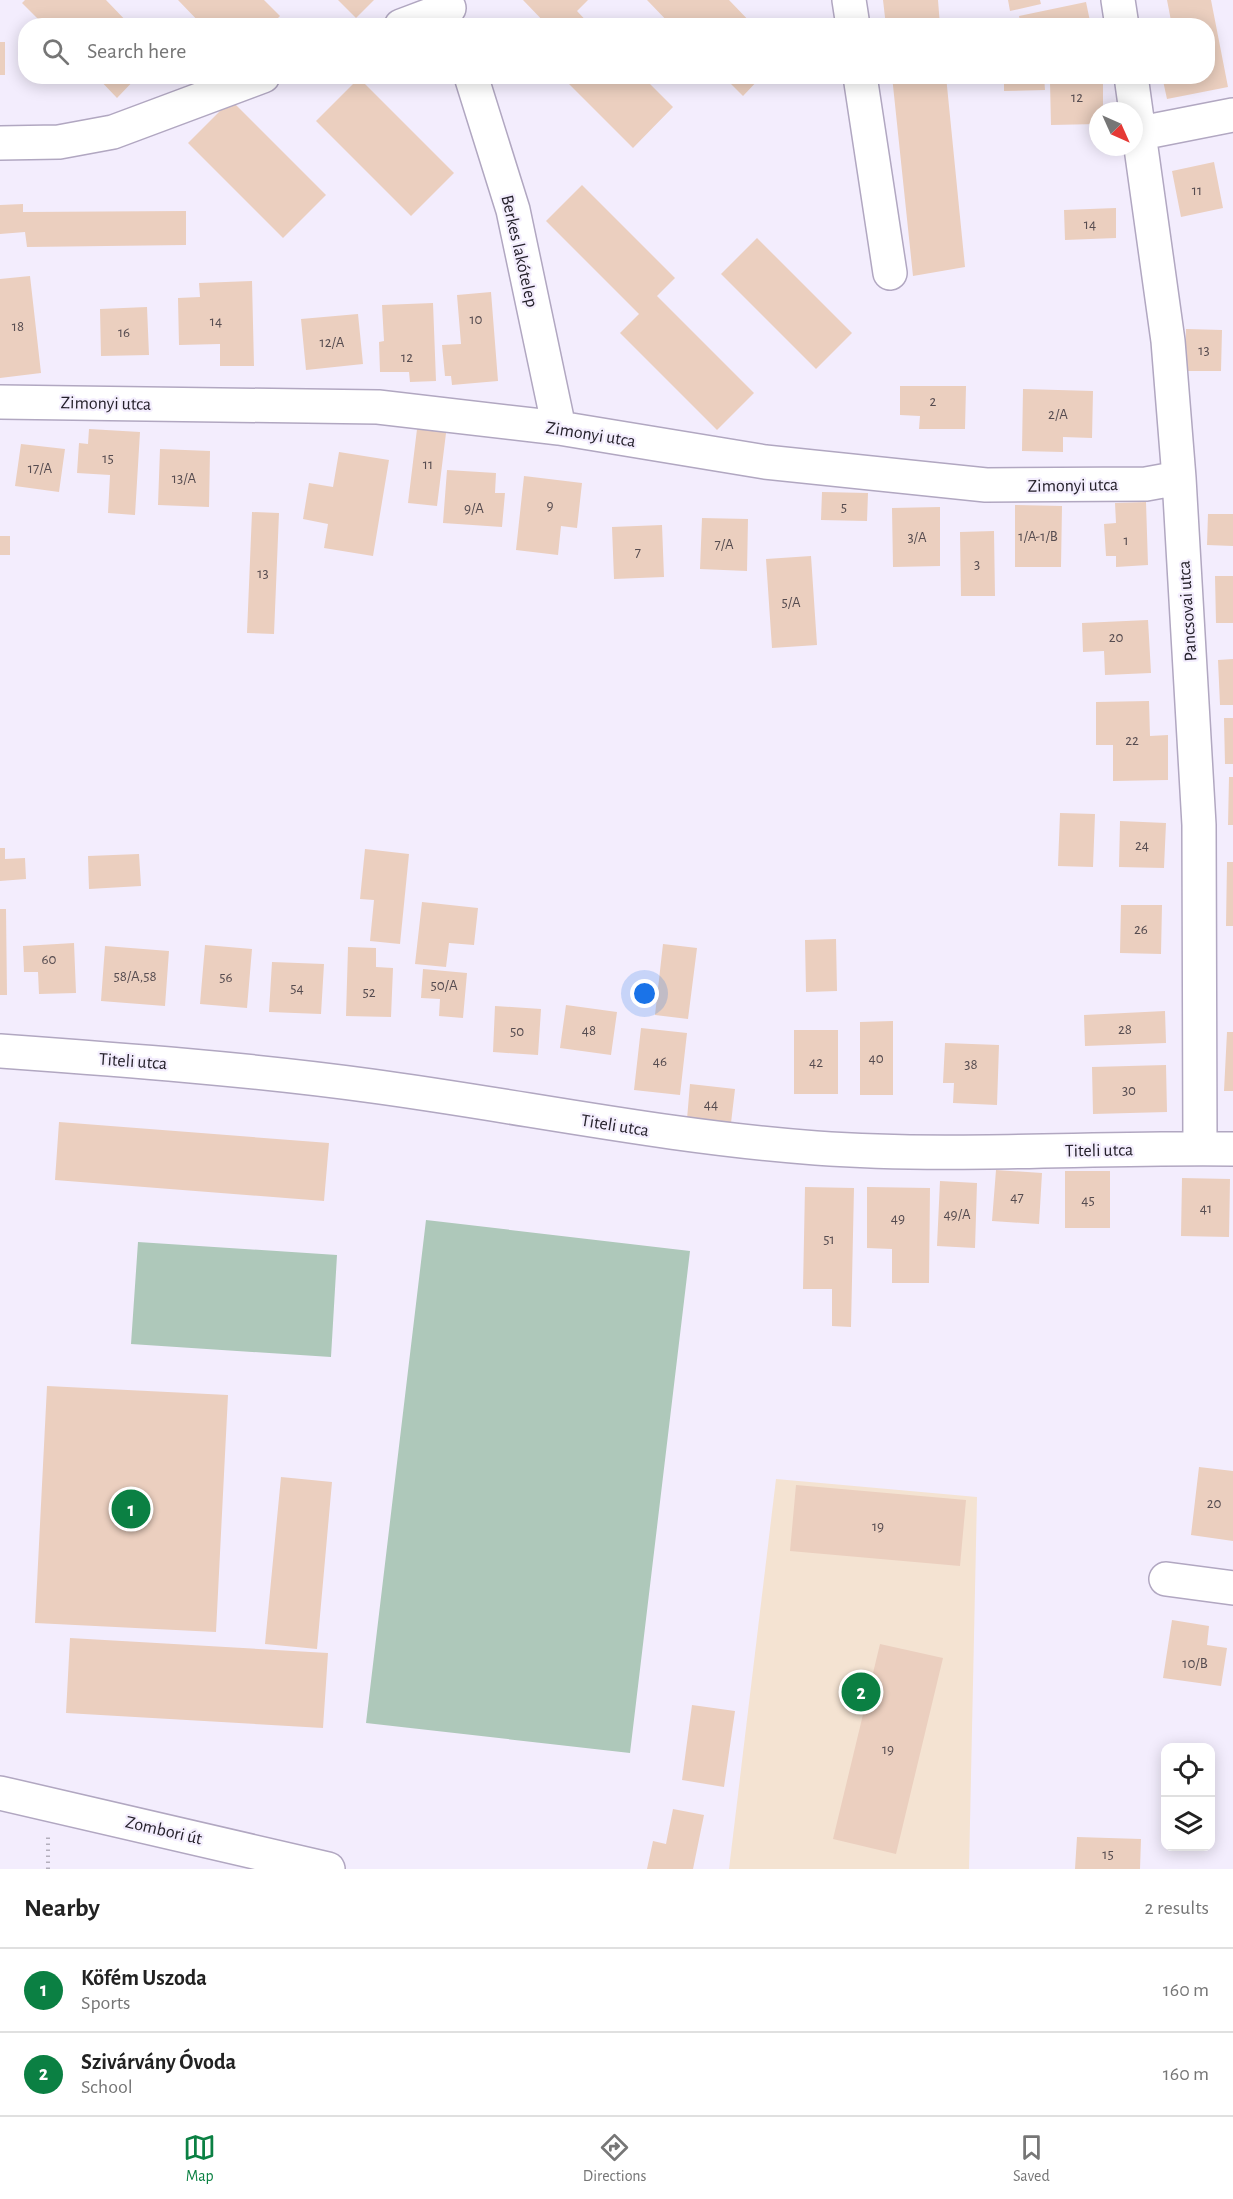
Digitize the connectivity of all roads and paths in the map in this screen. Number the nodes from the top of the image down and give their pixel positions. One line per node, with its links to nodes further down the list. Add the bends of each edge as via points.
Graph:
1 (849, 0): 5 (street)
2 (1118, 0): 6 (street)
3 (450, 11): 4 (street)
4 (427, 18)
5 (852, 18)
6 (1121, 18)
7 (242, 84): 14 (street, via 113,132 59,142)
8 (474, 84): 18 (street, Berkes lakótelep, via 513,210)
9 (861, 84): 16 (street)
10 (1132, 84): 11 (street, Pancsovai utca)
11 (1136, 102)
12 (1233, 115): 13 (street)
13 (1143, 133)
14 (0, 143)
15 (1143, 148): 19 (street, Pancsovai utca, via 1168,341)
16 (890, 273)
17 (0, 402): 18 (street, Zimonyi utca, via 378,407)
18 (559, 428): 19 (street, Zimonyi utca, via 765,462 986,485 1146,484)
19 (1179, 478): 21 (street, Pancsovai utca, via 1199,825)
20 (0, 1051): 21 (street, Titeli utca, via 244,1070 659,1132 816,1148 941,1154)
21 (1200, 1148): 22 (street, Titeli utca)
22 (1233, 1149)
23 (1166, 1580): 24 (street)
24 (1233, 1588)
25 (0, 1793): 26 (street, Zombori út)
26 (328, 1869)

